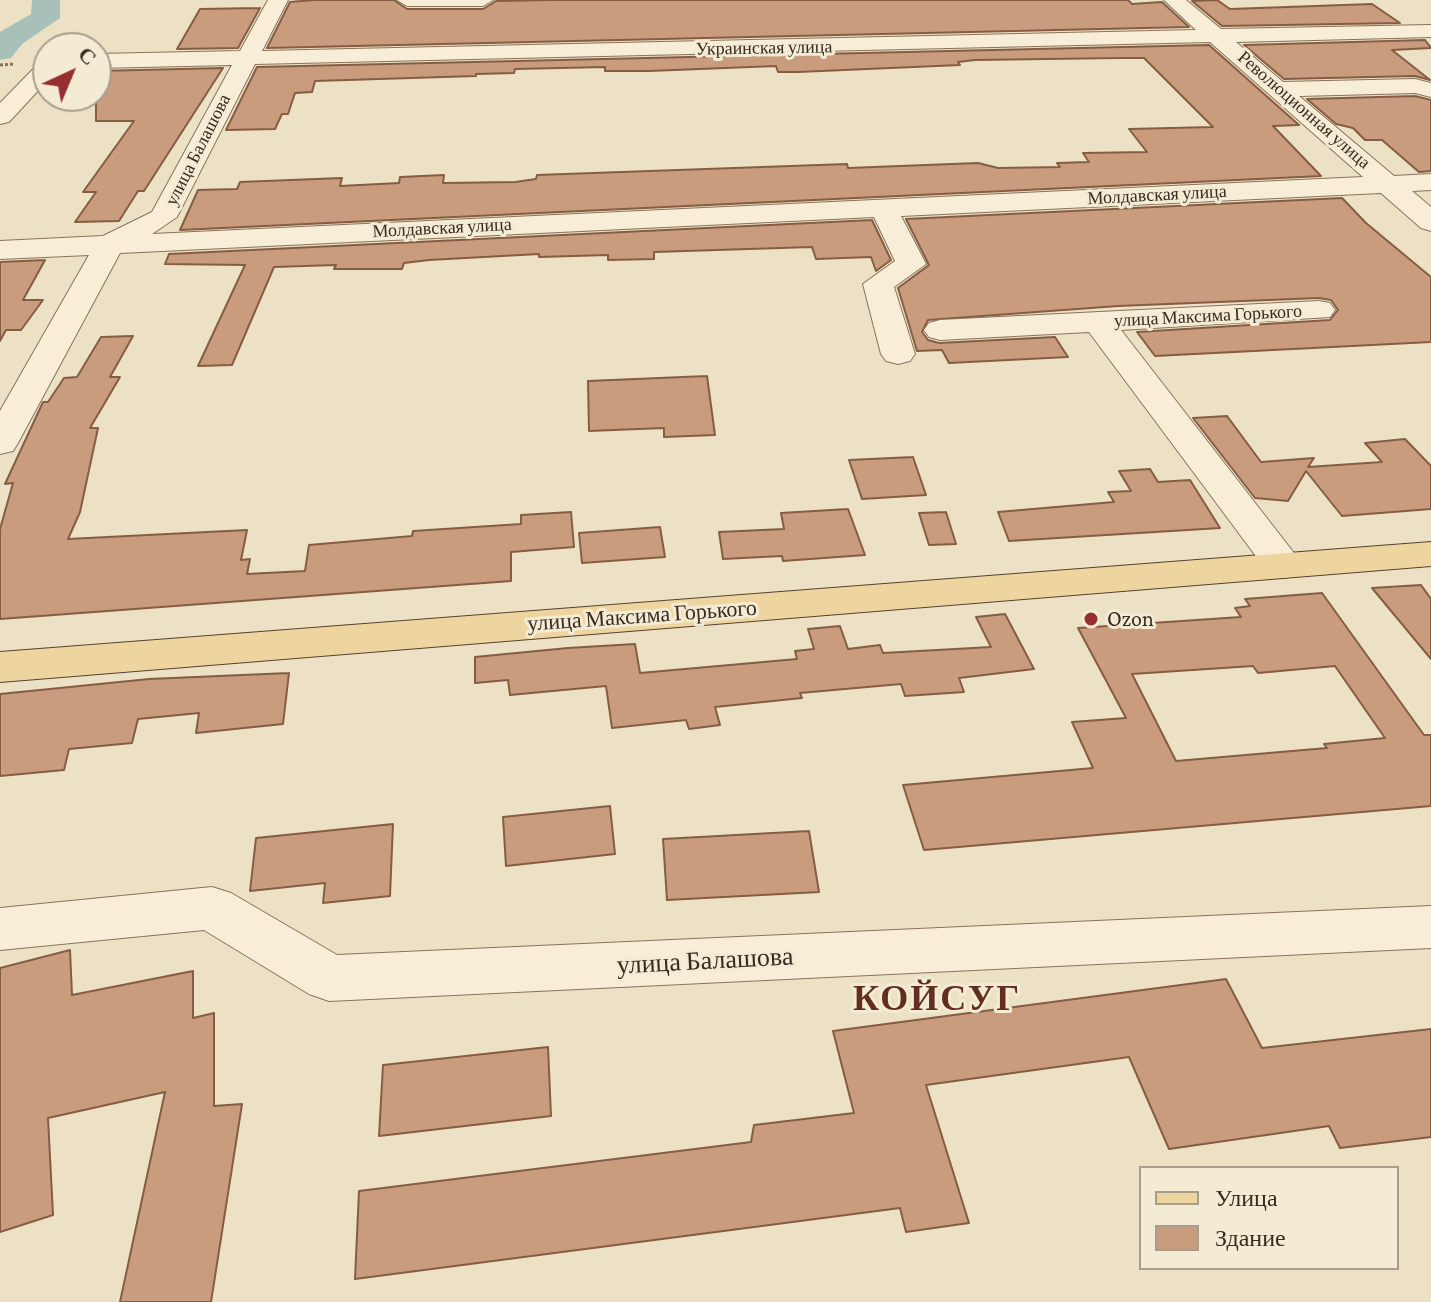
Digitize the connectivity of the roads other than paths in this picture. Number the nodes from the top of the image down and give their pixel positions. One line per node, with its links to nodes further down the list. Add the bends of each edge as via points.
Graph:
1 (278, 0): 7 (street, улица Балашова)
2 (407, 0): 3 (street)
3 (483, 0)
4 (1174, 0): 6 (street, Революционная улица)
5 (1431, 31): 6 (street, Украинская улица)
6 (1220, 36): 7 (street, Украинская улица); 10 (street, Революционная улица)
7 (244, 60): 8 (street, Украинская улица); 17 (street, улица Балашова, via 163,217)
8 (112, 61)
9 (32, 84): 12 (street)
10 (1279, 89): 11 (street); 14 (street, Революционная улица)
11 (1431, 90)
12 (0, 117)
13 (1431, 182): 14 (street, Молдавская улица)
14 (1387, 184): 15 (street, Молдавская улица); 16 (street, Революционная улица)
15 (883, 207): 17 (street, Молдавская улица); 22 (street, via 911,264 878,284)
16 (1431, 222)
17 (110, 244): 18 (street, Молдавская улица); 23 (street)
18 (0, 250)
19 (1319, 310): 20 (street, улица Максима Горького)
20 (1098, 322): 21 (street, улица Максима Горького); 25 (street, улица Максима Горького)
21 (940, 330)
22 (898, 354)
23 (0, 443)
24 (1431, 554): 25 (main road, улица Максима Горького)
25 (1284, 566): 26 (main road, улица Максима Горького)
26 (0, 667)
27 (1431, 927): 28 (street, улица Балашова, via 329,978 212,908)
28 (0, 929)

